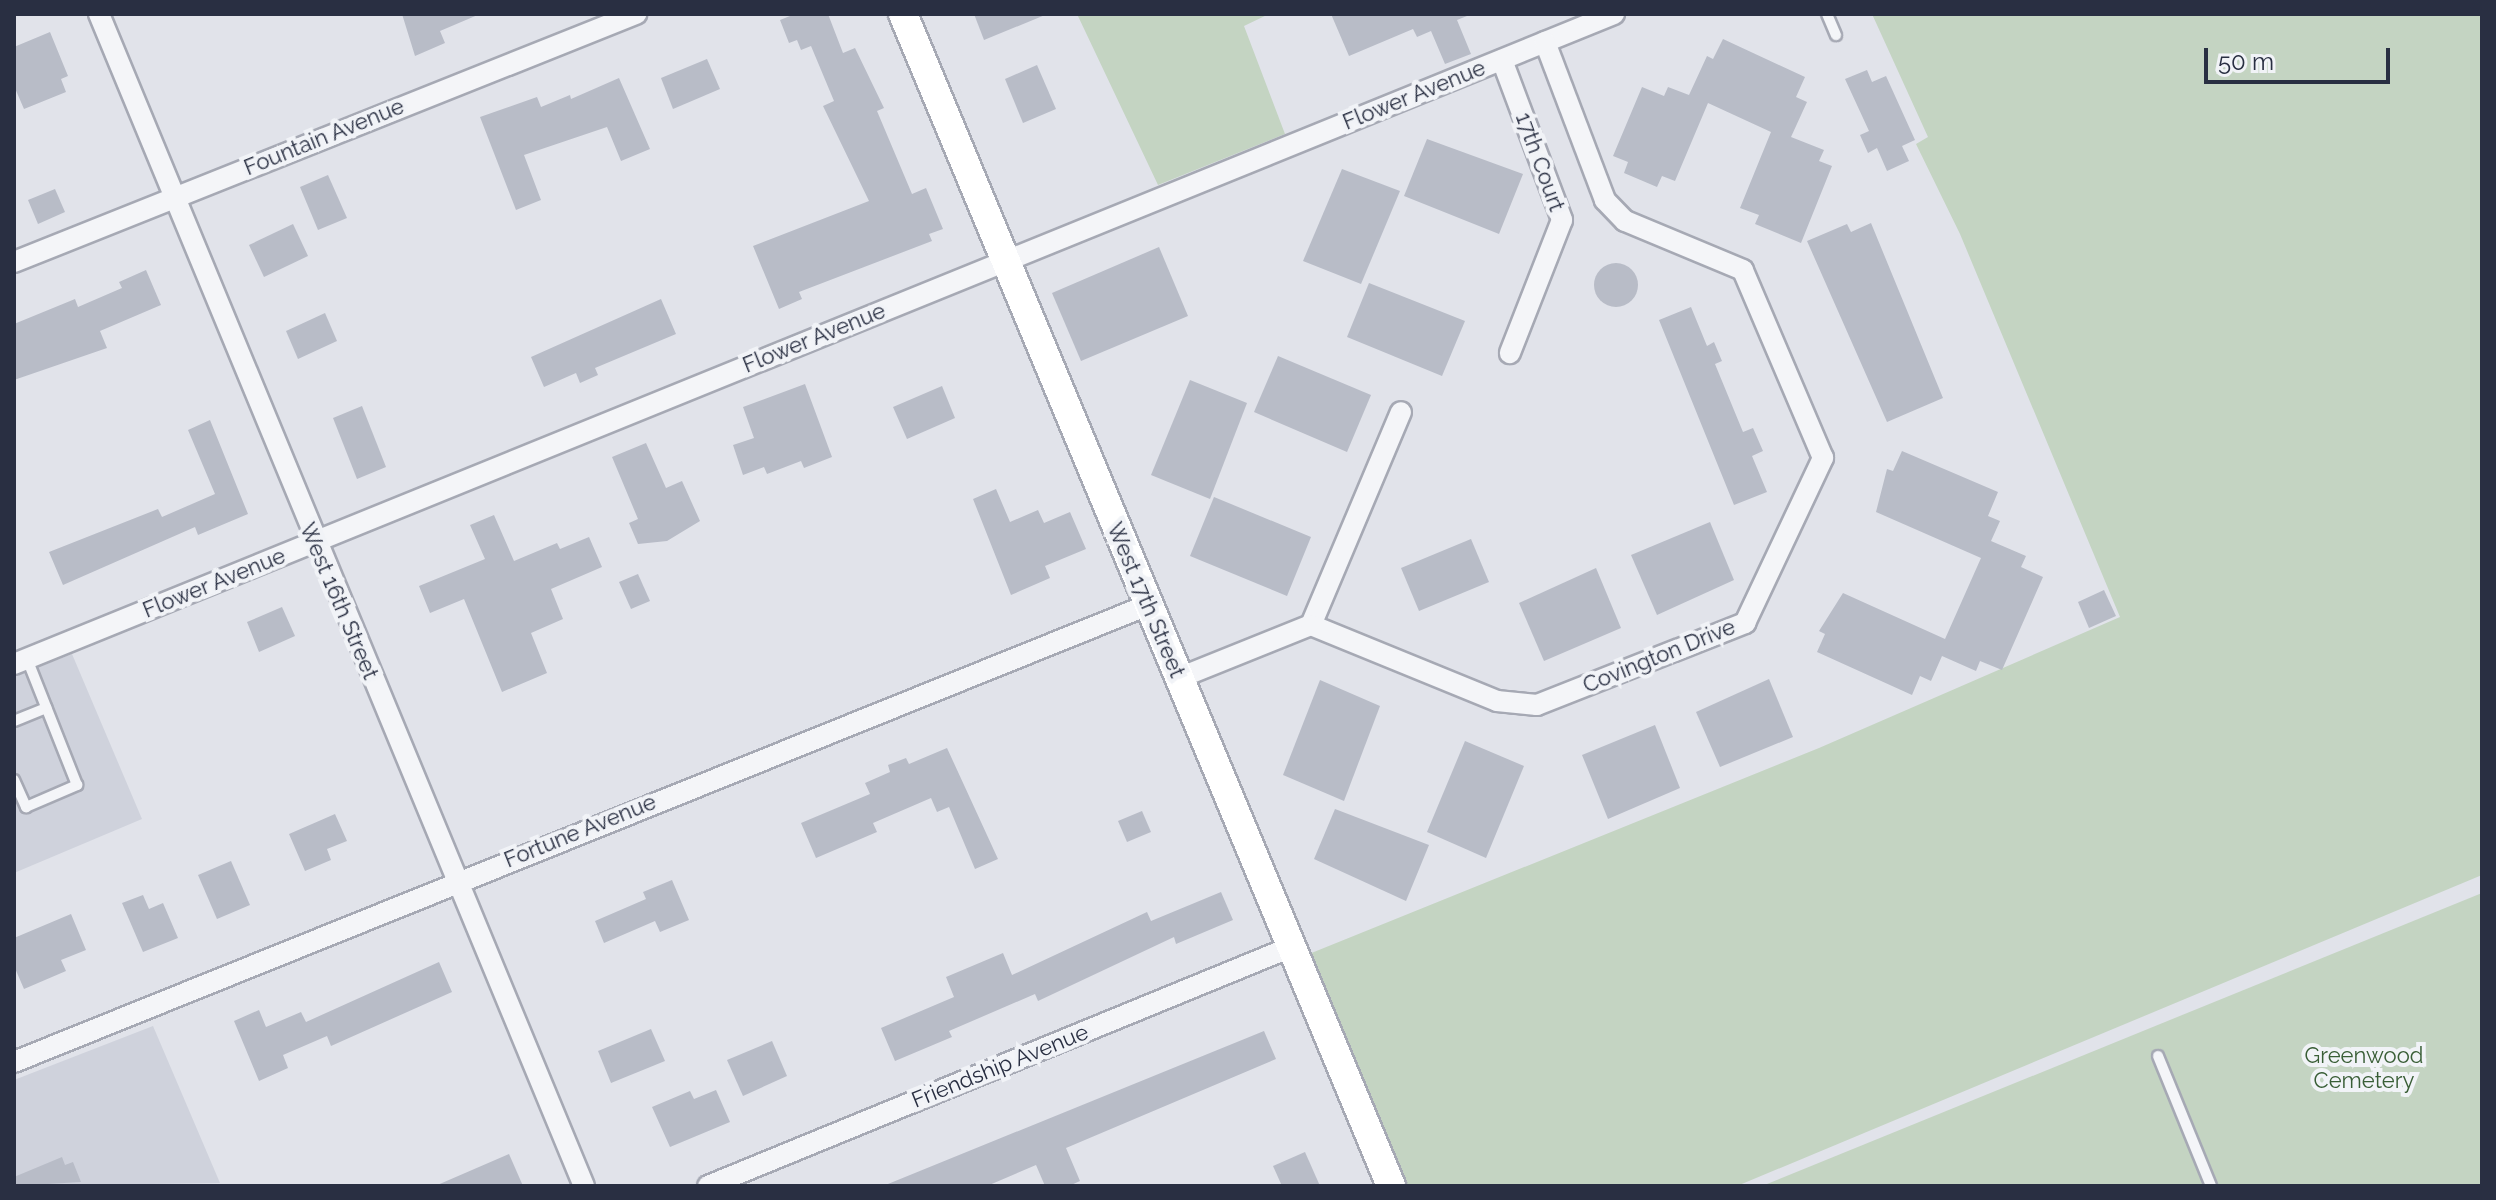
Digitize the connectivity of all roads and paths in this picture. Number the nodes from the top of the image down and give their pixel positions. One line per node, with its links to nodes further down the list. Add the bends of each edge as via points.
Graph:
1 (99, 14): 9 (street, West 16th Street)
2 (636, 14): 9 (street, Fountain Avenue)
3 (903, 14): 10 (main road, West 17th Street)
4 (1614, 14): 7 (street, Flower Avenue)
5 (1827, 14): 6 (lane)
6 (1836, 35)
7 (1545, 42): 8 (street, Flower Avenue); 16 (street, Covington Drive, via 1605,200 1625,221 1743,270 1823,458 1745,623 1537,705 1497,701)
8 (1502, 60): 10 (street, Flower Avenue); 12 (street, 17th Court, via 1562,220)
9 (174, 196): 11 (street, Fountain Avenue); 14 (street, West 16th Street)
10 (1005, 260): 14 (street, Flower Avenue); 15 (main road, West 17th Street)
11 (14, 262)
12 (1510, 353)
13 (1401, 412): 16 (street)
14 (315, 542): 17 (street, Flower Avenue); 22 (street, West 16th Street)
15 (1148, 605): 18 (main road, West 17th Street); 22 (street, Fortune Avenue)
16 (1311, 625): 18 (street)
17 (21, 662): 19 (lane)
18 (1179, 678): 23 (main road, West 17th Street)
19 (46, 708): 20 (lane); 21 (lane, via 77,785 26,807)
20 (14, 721)
21 (14, 780)
22 (455, 880): 25 (street, Fortune Avenue); 26 (street, West 16th Street)
23 (1291, 947): 27 (street, Friendship Avenue); 28 (main road, West 17th Street)
24 (2158, 1056): 29 (lane)
25 (14, 1062)
26 (584, 1186)
27 (708, 1186)
28 (1391, 1186)
29 (2211, 1186)

